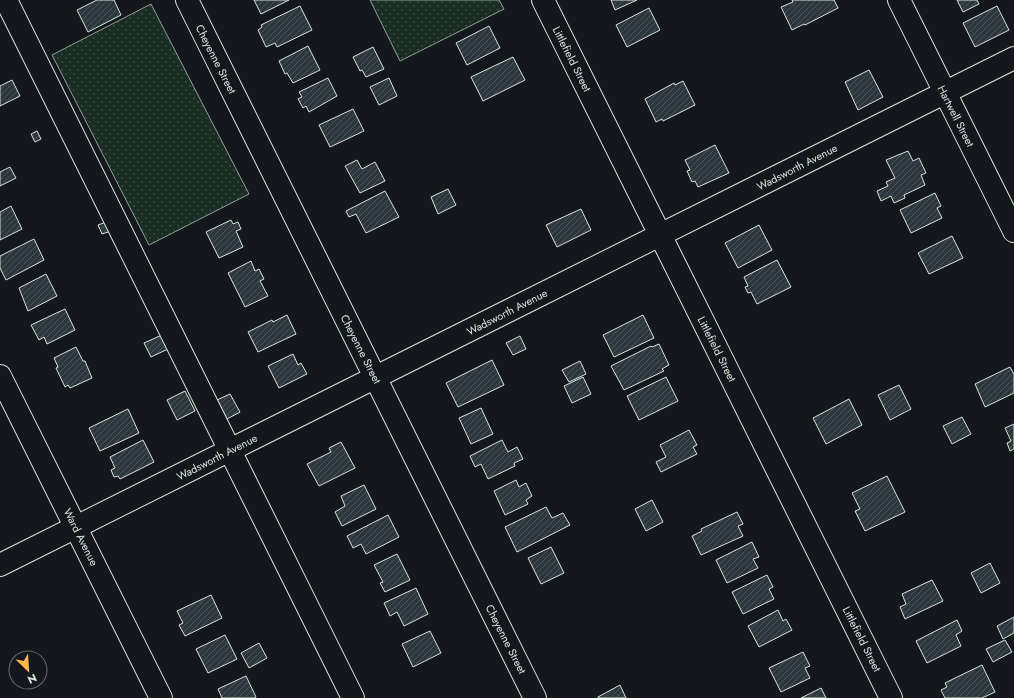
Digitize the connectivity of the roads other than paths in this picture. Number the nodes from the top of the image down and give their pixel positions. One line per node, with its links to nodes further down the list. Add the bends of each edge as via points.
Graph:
1 (6, 0): 11 (street)
2 (187, 0): 10 (street, Cheyenne Street)
3 (543, 0): 8 (street, Littlefield Street)
4 (899, 0): 6 (street, Hartwell Street)
5 (1014, 58): 6 (street, Wadsworth Avenue)
6 (945, 93): 7 (street, Hartwell Street); 8 (street, Wadsworth Avenue)
7 (1014, 231)
8 (660, 235): 10 (street, Wadsworth Avenue); 17 (street, Littlefield Street)
9 (0, 376): 12 (street, Ward Avenue)
10 (375, 378): 11 (street, Wadsworth Avenue); 16 (street, Cheyenne Street)
11 (230, 451): 12 (street, Wadsworth Avenue); 15 (street)
12 (76, 528): 13 (street, Wadsworth Avenue); 14 (street, Ward Avenue)
13 (0, 565)
14 (161, 698)
15 (353, 698)
16 (535, 698)
17 (891, 698)

